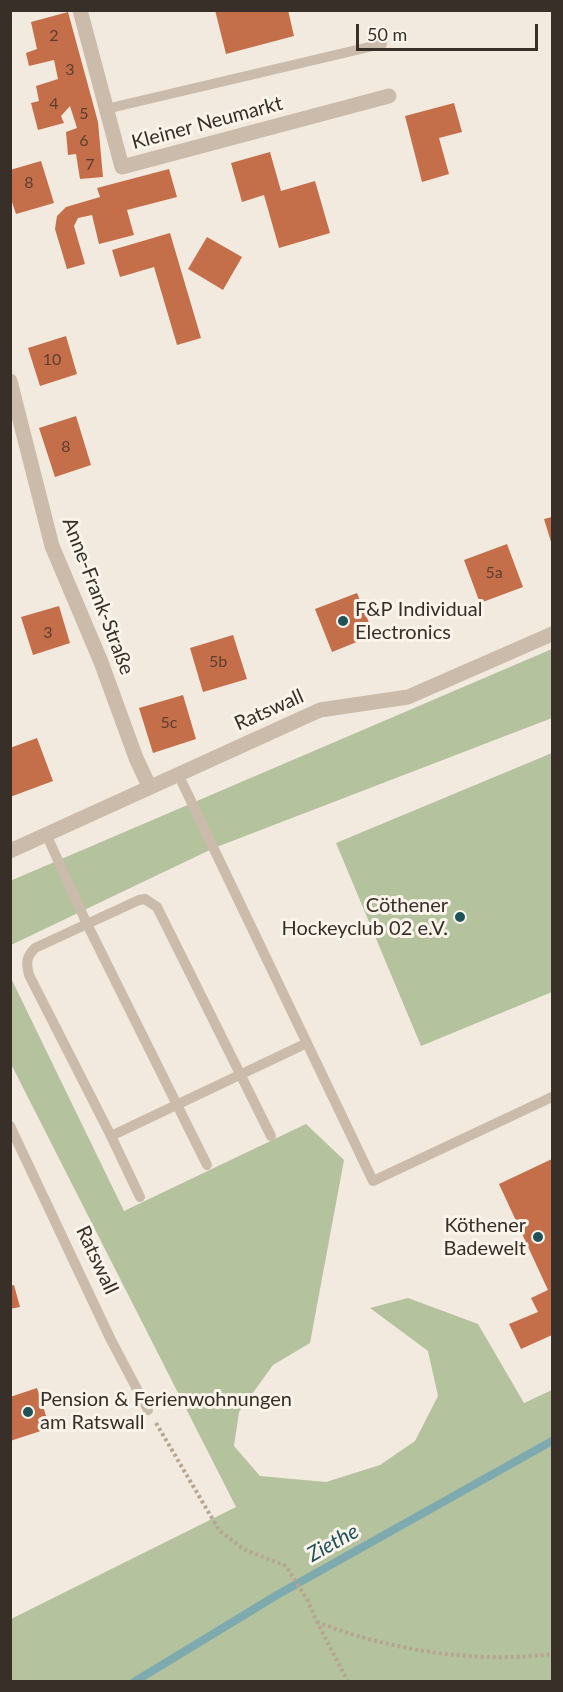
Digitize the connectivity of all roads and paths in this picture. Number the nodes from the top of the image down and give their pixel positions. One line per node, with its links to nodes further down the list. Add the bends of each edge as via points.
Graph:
1 (81, 10): 4 (street, Kleiner Neumarkt)
2 (382, 44): 4 (lane)
3 (389, 96): 4 (street, Kleiner Neumarkt, via 122,166)
4 (106, 109)
5 (10, 381): 8 (street, Anne-Frank-Straße, via 52,546)
6 (552, 634): 7 (street, Ratswall, via 408,697 320,710)
7 (178, 774): 8 (street, Ratswall); 12 (lane)
8 (149, 786): 9 (street, Ratswall)
9 (46, 834): 10 (street, Ratswall); 11 (lane)
10 (10, 851)
11 (87, 924): 13 (lane, via 139,900 145,899 157,907); 15 (lane); 17 (lane, via 35,948 28,955 27,964 29,975)
12 (307, 1043): 13 (lane); 14 (lane, via 373,1181)
13 (240, 1075): 15 (lane); 18 (lane)
14 (552, 1097)
15 (176, 1105): 17 (lane); 19 (lane)
16 (10, 1126): 21 (lane, Ratswall)
17 (111, 1136): 20 (lane)
18 (271, 1136)
19 (207, 1165)
20 (140, 1197)
21 (148, 1410): 22 (path, via 219,1530 243,1549 286,1566)
22 (317, 1622): 23 (path, via 348,1635 407,1648 468,1655); 24 (path)
23 (552, 1654)
24 (348, 1682)

